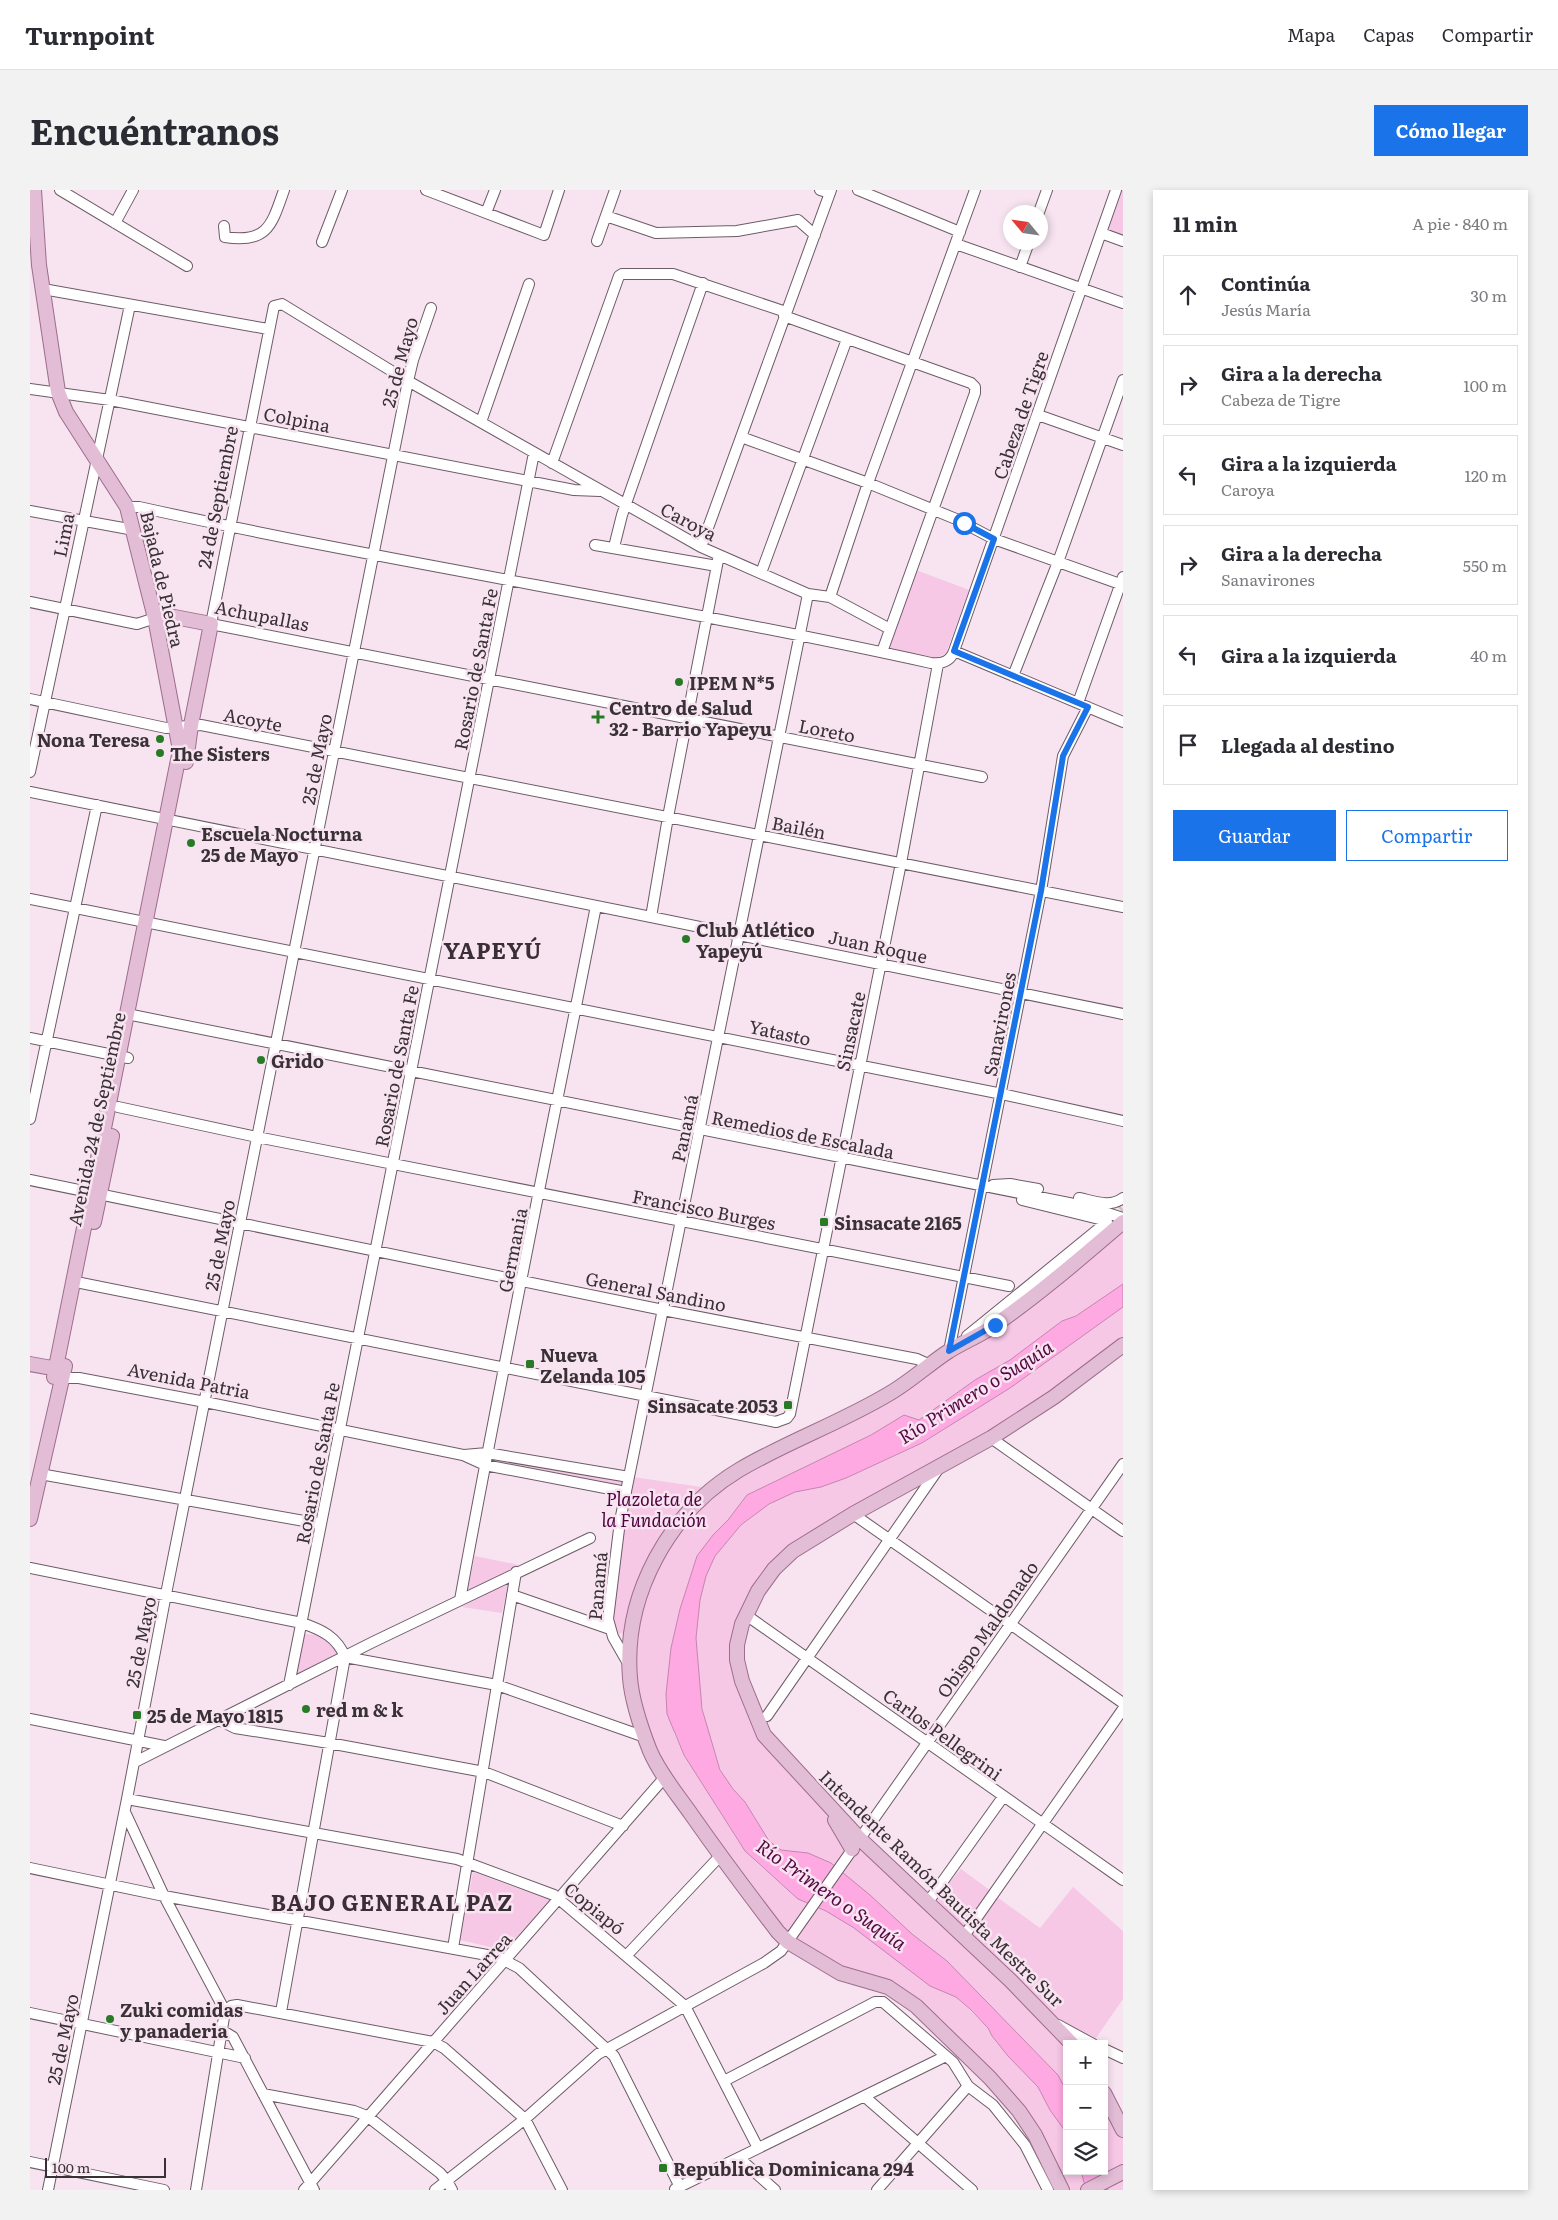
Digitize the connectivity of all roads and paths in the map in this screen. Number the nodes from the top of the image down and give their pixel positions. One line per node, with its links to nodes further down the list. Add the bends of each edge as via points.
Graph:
1 (34, 190): 33 (main road, Bajada de Piedra)
2 (60, 190): 18 (street)
3 (132, 190): 18 (street)
4 (284, 190): 19 (street, via 273,221 264,232 248,238 231,238 225,237)
5 (342, 190): 25 (street)
6 (427, 190): 16 (street)
7 (495, 190): 16 (street)
8 (559, 190): 16 (street, via 544,235)
9 (615, 190): 17 (street)
10 (858, 190): 20 (street)
11 (975, 190): 20 (street)
12 (1048, 190): 15 (street)
13 (1116, 190): 21 (street, Cabeza de Tigre)
14 (827, 191): 22 (street)
15 (1043, 205)
16 (486, 213)
17 (606, 216): 22 (street, via 656,233 737,231 798,220); 23 (street)
18 (115, 223): 28 (street)
19 (224, 226)
20 (960, 232): 26 (street)
21 (1101, 233): 24 (street); 32 (street, Cabeza de Tigre)
22 (815, 235): 38 (street)
23 (597, 241)
24 (1123, 241)
25 (322, 242)
26 (956, 244): 29 (street); 41 (street)
27 (1026, 250): 29 (street)
28 (187, 266)
29 (1020, 267): 32 (street)
30 (703, 283): 38 (street); 57 (street, via 667,273 622,274 618,278); 61 (street)
31 (529, 284): 48 (street)
32 (1081, 288): 34 (street); 47 (street, Cabeza de Tigre)
33 (43, 289): 35 (street); 45 (main road, Bajada de Piedra)
34 (1123, 302)
35 (130, 305): 39 (street); 46 (street, Lima)
36 (274, 306): 39 (street, 24 de Septiembre); 42 (street, Caroya, via 282,304)
37 (431, 308): 42 (street, 25 de Mayo)
38 (785, 314): 40 (street); 50 (street)
39 (268, 329): 49 (street, 24 de Septiembre)
40 (847, 339): 41 (street); 56 (street)
41 (913, 361): 59 (street); 63 (street, via 975,387)
42 (408, 380): 48 (street, Caroya); 54 (street, 25 de Mayo)
43 (1123, 380): 51 (street)
44 (30, 389): 45 (street, Colpina)
45 (58, 392): 46 (street, Colpina); 55 (main road, Bajada de Piedra)
46 (110, 400): 49 (street, Colpina); 55 (street, Lima)
47 (1038, 415): 51 (street); 68 (street, Cabeza de Tigre)
48 (481, 422): 53 (street, Caroya)
49 (250, 427): 54 (street, Colpina); 66 (street, 24 de Septiembre)
50 (741, 438): 56 (street); 70 (street)
51 (1102, 438): 52 (street); 74 (street)
52 (1123, 445)
53 (534, 453): 57 (street, Caroya); 58 (street, Rosario de Santa Fe)
54 (394, 455): 58 (street, Colpina); 72 (street, 25 de Mayo)
55 (96, 460): 62 (main road, Bajada de Piedra); 65 (street, Lima)
56 (803, 460): 59 (street); 76 (street)
57 (552, 463): 60 (street, Caroya)
58 (529, 482): 60 (street, Colpina); 77 (street, Rosario de Santa Fe)
59 (868, 483): 63 (street); 80 (street)
60 (601, 491): 61 (street, Caroya)
61 (626, 505): 70 (street, Caroya); 71 (street)
62 (127, 507): 66 (street); 67 (main road, Bajada de Piedra)
63 (933, 509): 68 (street); 86 (street)
64 (30, 511): 65 (street)
65 (82, 520): 67 (street); 82 (street, Lima)
66 (231, 528): 72 (street); 85 (street, 24 de Septiembre)
67 (134, 530): 84 (main road, Bajada de Piedra)
68 (994, 539): 74 (street); 88 (street, Cabeza de Tigre)
69 (595, 545): 71 (street)
70 (701, 547): 73 (street, Caroya)
71 (614, 548): 75 (street)
72 (374, 555): 77 (street); 90 (street, 25 de Mayo)
73 (719, 555): 75 (street); 76 (street, Caroya)
74 (1058, 562): 78 (street); 92 (street)
75 (717, 566): 83 (street)
76 (761, 573): 79 (street, Caroya)
77 (509, 581): 83 (street); 93 (street, Rosario de Santa Fe)
78 (1122, 582): 96 (street, Sanavirones)
79 (808, 594): 80 (street, Caroya); 87 (street, Panamá)
80 (830, 597): 86 (street, Caroya)
81 (30, 602): 82 (street, Achupallas)
82 (65, 609): 84 (street, Achupallas, via 137,624); 95 (street, Lima)
83 (707, 617): 87 (street); 97 (street)
84 (155, 618): 85 (main road, Achupallas, via 164,615); 100 (main road, Bajada de Piedra)
85 (211, 624): 90 (street, Achupallas); 99 (main road, 24 de Septiembre)
86 (890, 628): 89 (street)
87 (800, 636): 89 (street); 101 (street, Panamá)
88 (954, 651): 91 (street, via 949,660); 92 (street)
89 (882, 652): 91 (street)
90 (354, 653): 93 (street, Achupallas); 102 (street, 25 de Mayo)
91 (938, 664): 103 (street, Sinsacate)
92 (1013, 676): 96 (street)
93 (489, 681): 97 (street, Loreto); 106 (street, Rosario de Santa Fe)
94 (30, 699): 95 (street, Acoyte)
95 (45, 702): 100 (street, Acoyte, via 166,728); 104 (street, Lima)
96 (1083, 705): 98 (street); 115 (street, Sanavirones, via 1063,756)
97 (687, 719): 101 (street, Loreto); 109 (street)
98 (1123, 722)
99 (191, 725): 100 (street, Acoyte); 102 (street, Acoyte); 110 (main road, Avenida 24 de Septiembre)
100 (177, 727): 110 (main road, Avenida 24 de Septiembre, via 180,758)
101 (780, 737): 103 (street, Loreto); 111 (street, Panamá)
102 (334, 752): 106 (street, Acoyte); 112 (street, 25 de Mayo)
103 (919, 764): 105 (street, Loreto); 113 (street, Sinsacate)
104 (30, 772)
105 (982, 777)
106 (470, 778): 109 (street, Bailén); 114 (street, Rosario de Santa Fe)
107 (30, 792): 108 (street, Juan Roque)
108 (97, 805): 110 (street, Juan Roque); 119 (street)
109 (668, 817): 111 (street, Bailén); 120 (street)
110 (171, 820): 112 (street, Juan Roque); 121 (main road, Avenida 24 de Septiembre)
111 (760, 835): 113 (street, Bailén); 122 (street, Panamá)
112 (315, 850): 114 (street, Juan Roque); 123 (street, 25 de Mayo)
113 (901, 863): 115 (street, Bailén); 124 (street, Sinsacate)
114 (450, 878): 117 (street, Juan Roque); 125 (street, Rosario de Santa Fe)
115 (1041, 891): 118 (street, Bailén); 126 (street, Sanavirones)
116 (30, 899): 119 (street, Yatasto)
117 (596, 906): 120 (street, Juan Roque); 127 (street, Germania)
118 (1123, 907)
119 (75, 908): 121 (street, Yatasto); 132 (street)
120 (651, 916): 122 (street, Juan Roque)
121 (150, 923): 123 (street, Yatasto); 129 (main road, Avenida 24 de Septiembre)
122 (740, 935): 124 (street, Juan Roque); 130 (street, Panamá)
123 (295, 952): 125 (street, Yatasto); 133 (street, 25 de Mayo)
124 (881, 963): 126 (street, Juan Roque); 135 (street, Sinsacate)
125 (430, 979): 127 (street, Yatasto); 136 (street, Rosario de Santa Fe)
126 (1021, 993): 128 (street, Juan Roque); 137 (street, Sanavirones)
127 (576, 1007): 130 (street, Yatasto); 138 (street, Germania)
128 (1123, 1014)
129 (132, 1015): 133 (street, Remedios de Escalada); 134 (main road, Avenida 24 de Septiembre)
130 (719, 1037): 135 (street, Yatasto); 142 (street, Panamá)
131 (30, 1038): 132 (street)
132 (47, 1041): 134 (street); 140 (street)
133 (276, 1045): 136 (street, Remedios de Escalada); 143 (street, 25 de Mayo)
134 (123, 1057): 139 (main road, Avenida 24 de Septiembre); 148 (main road, Avenida 24 de Septiembre)
135 (860, 1065): 137 (street, Yatasto); 144 (street, Sinsacate)
136 (411, 1072): 138 (street, Remedios de Escalada); 145 (street, Rosario de Santa Fe)
137 (1002, 1094): 141 (street, Yatasto); 147 (street, Sanavirones)
138 (558, 1101): 142 (street, Remedios de Escalada); 149 (street, Germania)
139 (118, 1108): 143 (street, Francisco Burges); 148 (main road, Avenida 24 de Septiembre)
140 (30, 1120)
141 (1123, 1121)
142 (700, 1130): 144 (street, Remedios de Escalada); 152 (street, Panamá)
143 (257, 1137): 145 (street, Francisco Burges); 154 (street, 25 de Mayo)
144 (842, 1158): 147 (street, Remedios de Escalada); 155 (street, Sinsacate)
145 (393, 1164): 149 (street, Francisco Burges); 156 (street, Rosario de Santa Fe)
146 (30, 1180): 148 (street, General Sandino)
147 (982, 1187): 150 (street, Remedios de Escalada, via 1010,1184 1111,1204); 151 (street, Remedios de Escalada, via 1089,1207); 157 (street, Sanavirones); 166 (street, Remedios de Escalada, via 1107,1222)
148 (95, 1192): 154 (street, General Sandino); 159 (main road, Avenida 24 de Septiembre); 170 (main road, Avenida 24 de Septiembre)
149 (540, 1193): 152 (street, Francisco Burges); 158 (street, Germania)
150 (1120, 1201)
151 (1123, 1218)
152 (681, 1221): 155 (street, Francisco Burges); 161 (street, Panamá)
153 (1123, 1222): 166 (main road, via 995,1325)
154 (240, 1223): 156 (street, General Sandino); 162 (street, 25 de Mayo)
155 (823, 1250): 157 (street, Francisco Burges); 163 (street, Sinsacate)
156 (376, 1251): 158 (street, General Sandino); 164 (street, Rosario de Santa Fe)
157 (964, 1277): 160 (street, Francisco Burges); 166 (street, Sanavirones)
158 (523, 1281): 161 (street, General Sandino); 169 (street, Germania)
159 (81, 1284): 162 (street); 170 (main road, Avenida 24 de Septiembre)
160 (1010, 1286)
161 (663, 1310): 163 (street, General Sandino); 172 (street, Panamá)
162 (222, 1313): 164 (street); 173 (street, 25 de Mayo)
163 (806, 1337): 168 (street, General Sandino, via 918,1359); 172 (street, Sinsacate, via 790,1414 782,1422)
164 (358, 1339): 169 (street); 174 (street, Rosario de Santa Fe)
165 (1122, 1348): 175 (main road, Intendente Ramón Bautista Mestre Sur)
166 (949, 1351): 168 (main road)
167 (30, 1364): 170 (main road, Avenida Patria)
168 (930, 1365): 203 (main road, via 880,1399 740,1470 697,1501 674,1528 648,1573 634,1619)
169 (506, 1368): 172 (street); 176 (street, Germania)
170 (59, 1370): 171 (main road, Avenida Patria); 173 (street, Avenida Patria, via 79,1378); 181 (main road, Avenida 24 de Septiembre)
171 (30, 1372)
172 (646, 1395): 182 (street, Panamá)
173 (204, 1402): 174 (street, Avenida Patria); 184 (street, 25 de Mayo)
174 (340, 1430): 177 (street, Avenida Patria); 188 (street, Rosario de Santa Fe)
175 (991, 1438): 180 (main road, Intendente Ramón Bautista Mestre Sur); 185 (street)
176 (487, 1453): 177 (street); 179 (street, Germania); 182 (street)
177 (463, 1455): 179 (street)
178 (1123, 1464): 185 (street, Obispo Maldonado)
179 (485, 1465): 183 (street); 196 (street, Germania)
180 (940, 1466): 186 (main road, Intendente Ramón Bautista Mestre Sur); 191 (street)
181 (40, 1474): 184 (street); 187 (main road, Avenida 24 de Septiembre)
182 (629, 1477): 183 (street, Panamá)
183 (626, 1492): 200 (street, Panamá, via 608,1610)
184 (185, 1500): 188 (street); 194 (street, 25 de Mayo)
185 (1091, 1509): 189 (street); 199 (street, Obispo Maldonado)
186 (853, 1514): 191 (street); 197 (main road, Intendente Ramón Bautista Mestre Sur, via 781,1561 761,1586)
187 (30, 1519)
188 (321, 1524): 198 (street, Rosario de Santa Fe)
189 (1123, 1531)
190 (590, 1538): 193 (street)
191 (890, 1539): 199 (street); 202 (street)
192 (30, 1568): 194 (street)
193 (516, 1572): 195 (street); 196 (street)
194 (166, 1594): 198 (street); 212 (street, 25 de Mayo)
195 (512, 1594): 200 (street); 204 (street)
196 (460, 1600): 201 (street)
197 (746, 1615): 202 (street, Carlos Pellegrini); 225 (main road, Intendente Ramón Bautista Mestre Sur, via 739,1633 737,1660 757,1723 766,1738 822,1798)
198 (302, 1623): 201 (street, via 334,1639); 205 (street, Rosario de Santa Fe)
199 (1010, 1625): 206 (street); 213 (street, Obispo Maldonado)
200 (610, 1630): 203 (street, Panamá)
201 (345, 1657): 204 (street); 205 (street); 214 (street)
202 (808, 1658): 208 (street); 213 (street, Carlos Pellegrini)
203 (629, 1665): 211 (main road, via 634,1704)
204 (497, 1684): 211 (street); 217 (street)
205 (289, 1685): 210 (street)
206 (1123, 1703)
207 (1123, 1709): 222 (street)
208 (767, 1716)
209 (30, 1720): 212 (street)
210 (220, 1720): 214 (street, via 234,1728); 215 (street)
211 (646, 1737): 218 (main road)
212 (138, 1741): 215 (street); 216 (street, 25 de Mayo)
213 (927, 1742): 219 (street, Carlos Pellegrini); 225 (street, Obispo Maldonado)
214 (329, 1743): 217 (street); 224 (street)
215 (164, 1746): 216 (street)
216 (134, 1762): 220 (street, 25 de Mayo)
217 (484, 1772): 223 (street); 227 (street)
218 (665, 1777): 223 (street, Juan Larrea); 226 (main road)
219 (1003, 1797): 222 (street, Carlos Pellegrini); 233 (street)
220 (127, 1799): 221 (street, 25 de Mayo); 224 (street, Copiapó)
221 (124, 1812): 230 (street, 25 de Mayo); 231 (street)
222 (1042, 1824): 229 (street, Carlos Pellegrini); 235 (street)
223 (623, 1826): 232 (street, Juan Larrea)
224 (312, 1833): 227 (street, Copiapó); 234 (street)
225 (852, 1849): 233 (main road, Intendente Ramón Bautista Mestre Sur); 236 (street, Obispo Maldonado)
226 (720, 1856): 236 (main road); 238 (street)
227 (468, 1861): 232 (street, Copiapó); 237 (street)
228 (30, 1868): 230 (street)
229 (1123, 1880)
230 (110, 1884): 231 (street); 245 (street, 25 de Mayo)
231 (164, 1896): 234 (street); 241 (street)
232 (560, 1898): 238 (street, Copiapó); 239 (street, Juan Larrea)
233 (928, 1902): 235 (main road, Intendente Ramón Bautista Mestre Sur)
234 (297, 1920): 237 (street); 242 (street)
235 (964, 1936): 244 (main road, Intendente Ramón Bautista Mestre Sur)
236 (788, 1942): 240 (street, Obispo Maldonado, via 774,1958); 282 (main road, via 840,1973 888,1988 916,2006 1019,2110)
237 (453, 1948): 239 (street)
238 (627, 1955): 240 (street, Copiapó)
239 (507, 1960): 249 (street, Juan Larrea); 250 (street)
240 (685, 2006): 250 (street, Obispo Maldonado); 256 (street, Copiapó)
241 (225, 2011): 242 (street, via 237,2005); 246 (street)
242 (281, 2012): 249 (street)
243 (30, 2014): 245 (street)
244 (1047, 2017): 247 (main road, Intendente Ramón Bautista Mestre Sur); 248 (street)
245 (81, 2024): 252 (street); 268 (street, 25 de Mayo)
246 (223, 2031): 252 (street); 254 (street, via 234,2037)
247 (1068, 2040)
248 (1086, 2040)
249 (433, 2042): 261 (street, Juan Larrea); 262 (street)
250 (607, 2048): 262 (street, Obispo Maldonado); 272 (street, via 614,2056)
251 (1108, 2051): 255 (street)
252 (219, 2052): 254 (street); 275 (street)
253 (946, 2056): 256 (street, via 883,2002 875,2002); 257 (street); 259 (street)
254 (245, 2058): 258 (street)
255 (1123, 2058)
256 (724, 2081): 265 (street, Copiapó)
257 (968, 2086): 264 (street); 281 (street, via 994,2106 1021,2140)
258 (263, 2094): 261 (street); 271 (street)
259 (864, 2097): 264 (street); 265 (street)
260 (1108, 2101): 263 (main road)
261 (367, 2116): 270 (street); 271 (street, Juan Larrea)
262 (525, 2119): 270 (street, Obispo Maldonado); 277 (street)
263 (1123, 2130)
264 (918, 2143): 279 (street); 280 (street)
265 (758, 2148): 266 (street)
266 (739, 2158): 272 (street); 278 (street)
267 (30, 2162): 268 (street)
268 (52, 2167): 273 (street, 25 de Mayo); 274 (street)
269 (1123, 2172): 283 (main road)
270 (449, 2186): 276 (street, Obispo Maldonado)
271 (309, 2188)
272 (677, 2189)
273 (48, 2190)
274 (164, 2190)
275 (196, 2190)
276 (435, 2190)
277 (562, 2190)
278 (775, 2190)
279 (877, 2190)
280 (972, 2190)
281 (1048, 2190)
282 (1062, 2190)
283 (1088, 2190)

